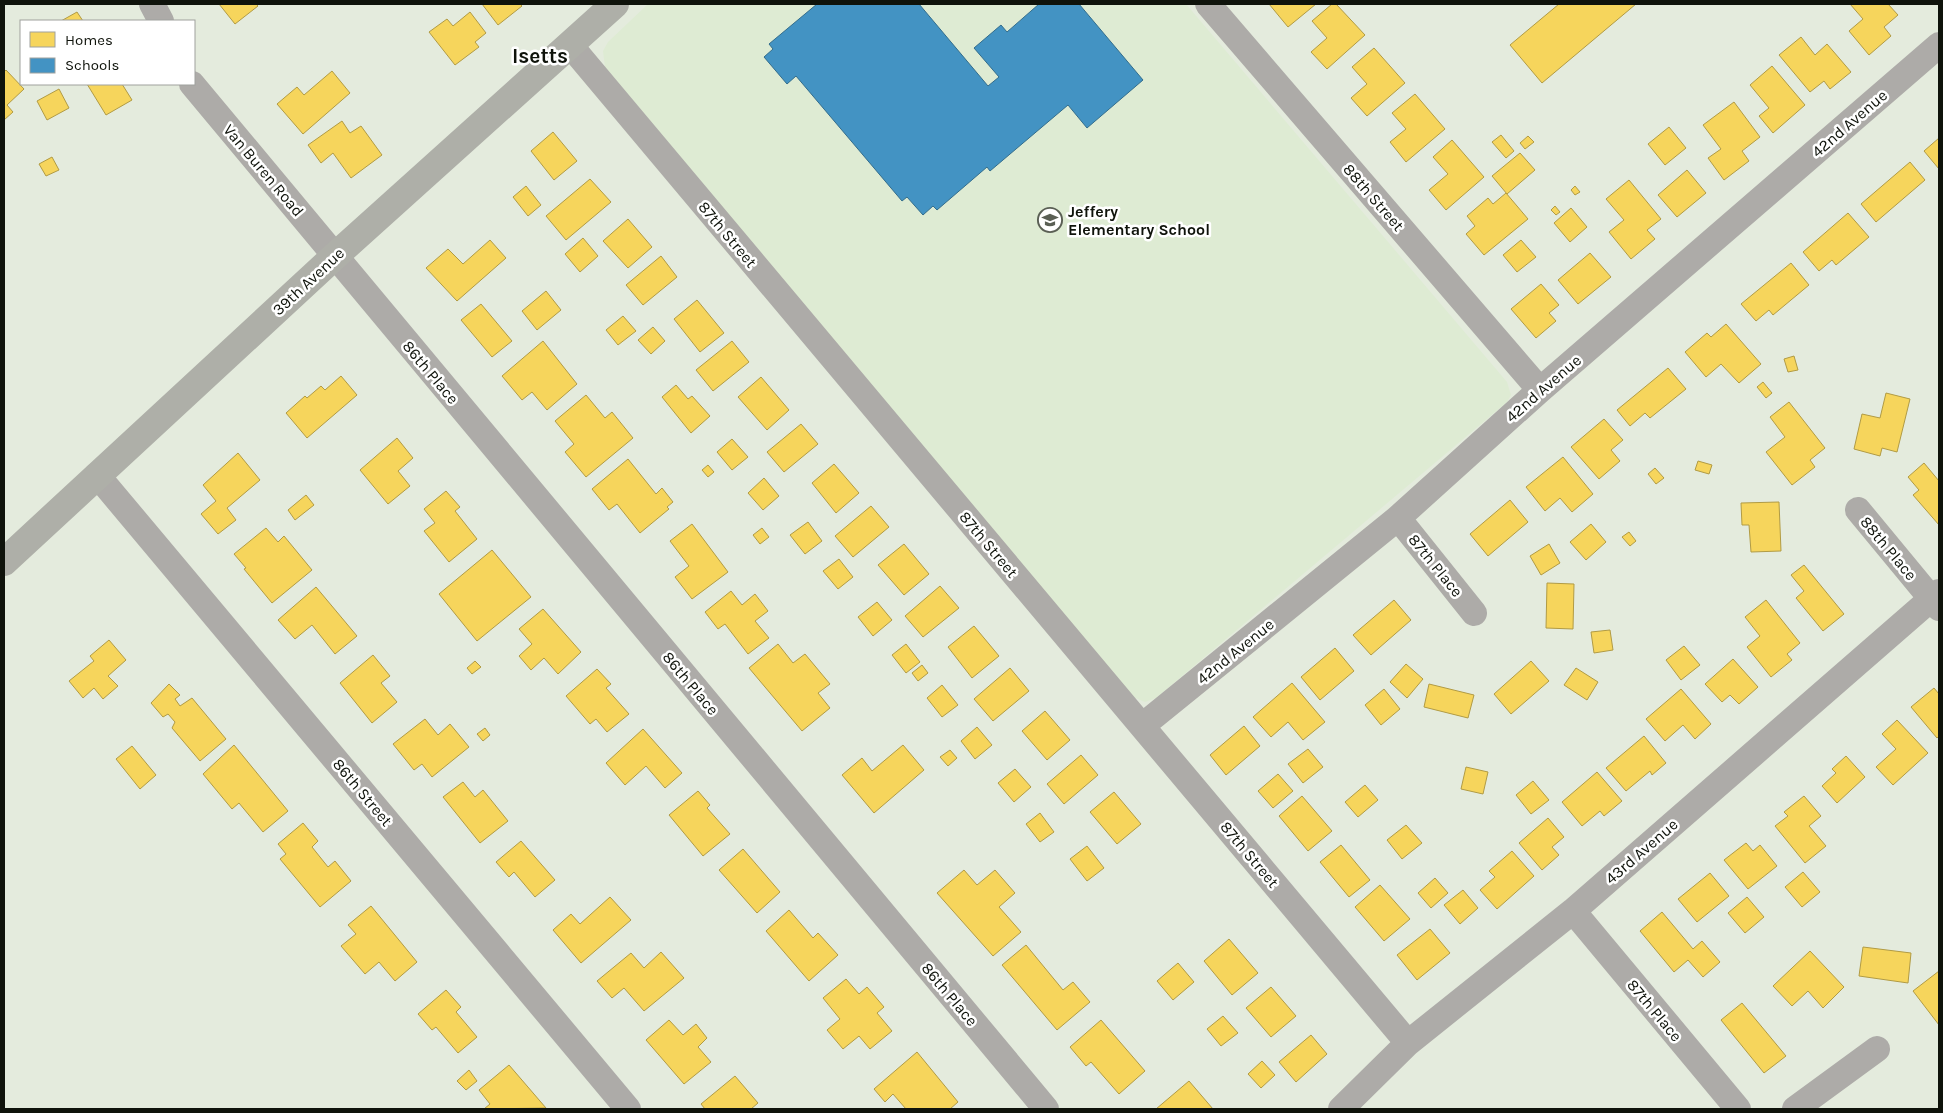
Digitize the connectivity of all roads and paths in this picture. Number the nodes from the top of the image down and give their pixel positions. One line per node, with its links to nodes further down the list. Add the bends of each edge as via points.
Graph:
1 (152, 4): 4 (street)
2 (615, 4): 5 (main road, 39th Avenue)
3 (1208, 4): 9 (street, 88th Street)
4 (160, 20)
5 (570, 45): 8 (main road, 39th Avenue); 16 (street, 87th Street)
6 (1939, 45): 9 (street, 42nd Avenue)
7 (193, 85): 8 (street, Van Buren Road)
8 (336, 256): 10 (main road, 39th Avenue); 21 (street, 86th Place)
9 (1540, 390): 12 (street, 42nd Avenue)
10 (97, 475): 13 (main road, 39th Avenue); 20 (street, 86th Street)
11 (1858, 510): 14 (street, 88th Place)
12 (1398, 518): 15 (street, 87th Place); 16 (street, 42nd Avenue)
13 (4, 562)
14 (1936, 599): 17 (street, 43rd Avenue)
15 (1474, 613)
16 (1142, 726): 18 (street, 87th Street)
17 (1573, 911): 18 (street, 43rd Avenue); 23 (street, 87th Place)
18 (1408, 1043): 22 (street, 43rd Avenue)
19 (1878, 1049): 24 (street)
20 (628, 1109)
21 (1046, 1109)
22 (1341, 1109)
23 (1738, 1109)
24 (1795, 1109)

